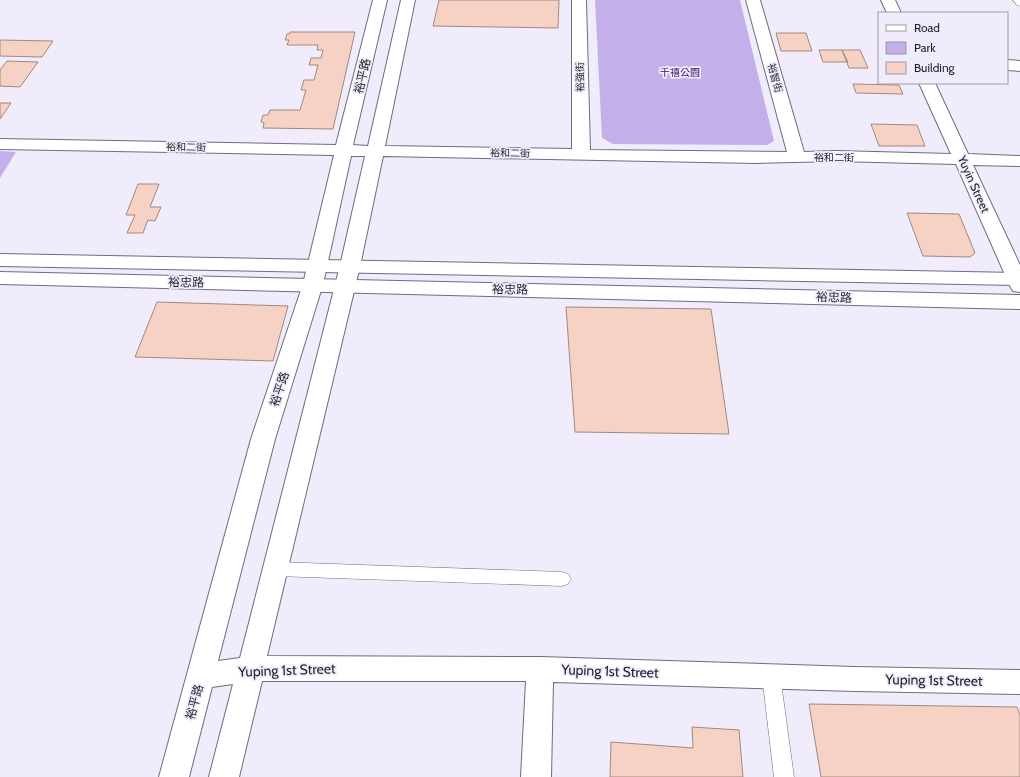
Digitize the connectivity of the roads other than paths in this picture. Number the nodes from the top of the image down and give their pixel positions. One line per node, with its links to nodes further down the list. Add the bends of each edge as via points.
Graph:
1 (380, 0): 13 (street, 裕平路)
2 (408, 0): 14 (street)
3 (579, 0): 15 (street, 裕強街)
4 (753, 0): 16 (street, 裕智街)
5 (888, 0): 8 (street)
6 (1018, 0): 7 (lane)
7 (1020, 4)
8 (894, 12)
9 (1008, 65): 10 (street)
10 (1020, 66)
11 (927, 84): 17 (street, Yuyin Street)
12 (0, 144): 13 (street, 裕和二街)
13 (345, 150): 14 (street, 裕和二街); 20 (street, 裕平路)
14 (375, 150): 15 (street, 裕和二街); 21 (street)
15 (582, 154): 16 (street, 裕和二街)
16 (797, 157): 17 (street, 裕和二街)
17 (963, 160): 18 (street, 裕和二街); 23 (street, Yuyin Street)
18 (1020, 161)
19 (0, 260): 20 (street, 裕忠路)
20 (315, 275): 21 (street, 裕忠路); 22 (street, 裕忠路); 30 (street, 裕平路, via 263,439)
21 (347, 276): 23 (street, 裕忠路); 24 (street, 裕忠路); 25 (street)
22 (0, 278)
23 (1019, 281)
24 (1020, 302)
25 (276, 569): 26 (lane); 27 (street)
26 (562, 579)
27 (250, 669): 28 (street, Yuping 1st Street); 30 (street, Yuping 1st Street); 33 (street)
28 (540, 669): 29 (street, Yuping 1st Street); 34 (street)
29 (771, 675): 31 (street, Yuping 1st Street); 35 (lane)
30 (201, 676): 32 (street, 裕平路)
31 (1020, 682)
32 (174, 777)
33 (224, 777)
34 (536, 777)
35 (784, 777)

